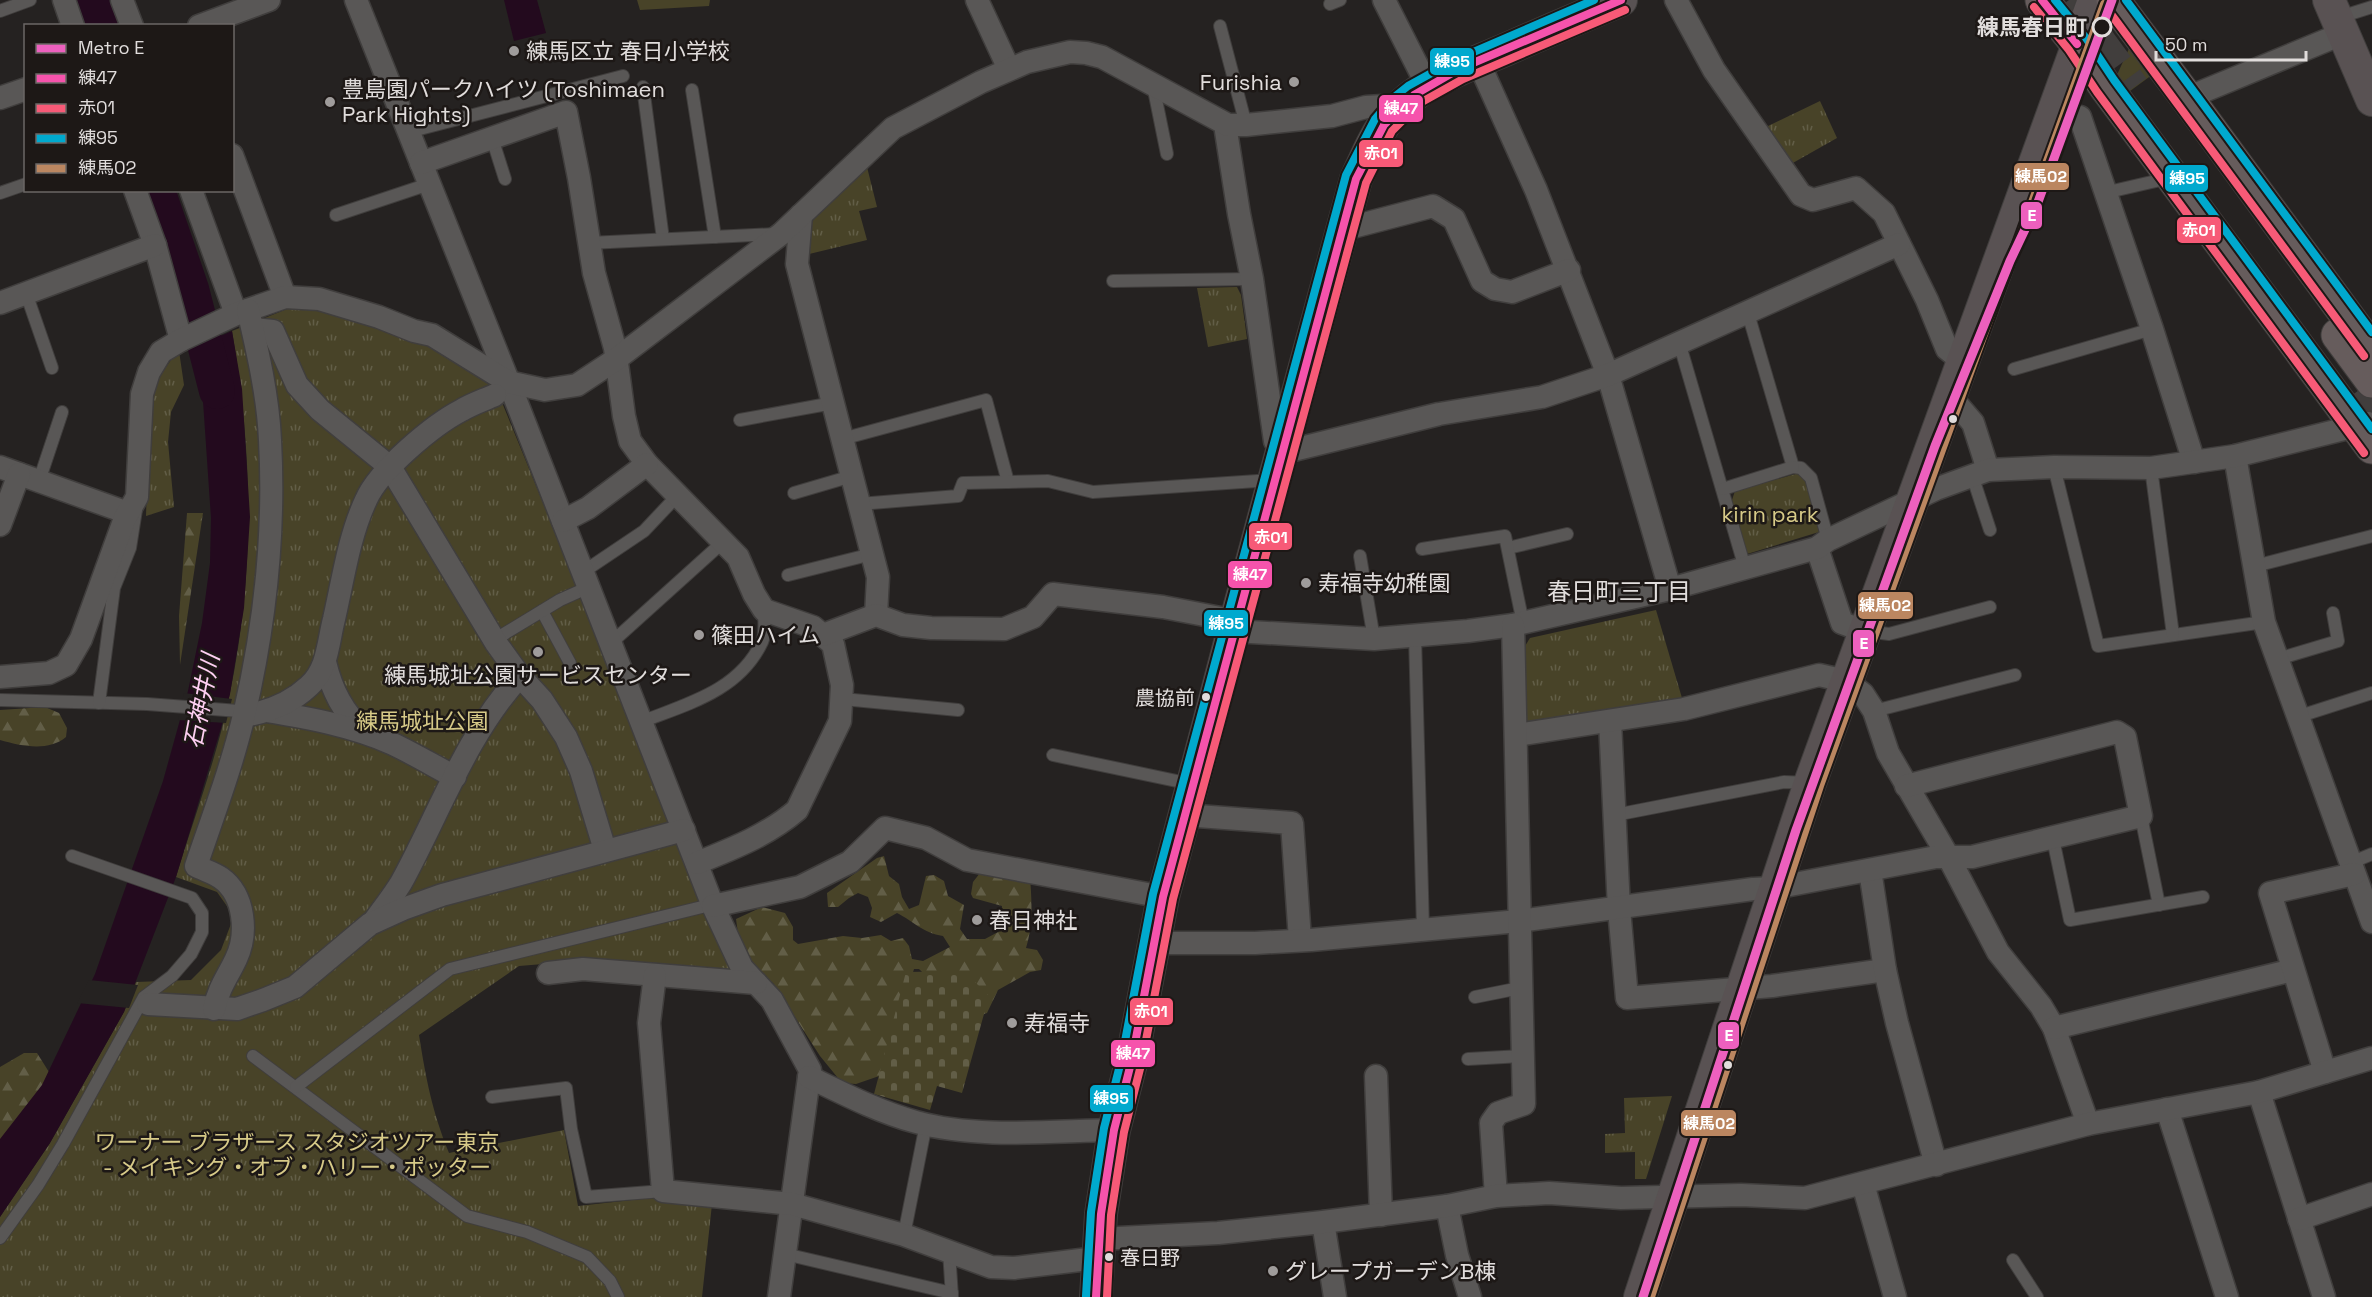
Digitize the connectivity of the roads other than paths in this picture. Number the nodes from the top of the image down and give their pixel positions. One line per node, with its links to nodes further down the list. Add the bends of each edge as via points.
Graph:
1 (30, 0): 14 (lane)
2 (64, 0): 16 (street)
3 (122, 0): 17 (street)
4 (269, 0): 18 (street)
5 (356, 0): 36 (street)
6 (977, 0): 22 (street)
7 (1384, 0): 26 (street)
8 (1622, 0): 21 (main road)
9 (1676, 0): 55 (street, via 1714,70 1801,195 1813,200 1856,188 1884,213)
10 (2042, 0): 20 (main road)
11 (2094, 0): 20 (main road)
12 (2113, 0): 31 (main road)
13 (2372, 7): 15 (lane)
14 (0, 11)
15 (2337, 17): 31 (street); 32 (main road)
16 (73, 24)
17 (131, 24)
18 (204, 24)
19 (1220, 26): 35 (lane)
20 (2077, 44): 40 (main road); 70 (main road)
21 (1479, 61): 26 (main road); 57 (street)
22 (1009, 69): 25 (street, via 1070,52 1086,53 1102,57); 49 (street, via 893,128)
23 (622, 76): 36 (lane)
24 (2140, 83): 74 (main road)
25 (1153, 85): 35 (street); 38 (lane)
26 (1427, 85): 33 (main road)
27 (643, 87): 53 (lane)
28 (24, 90): 30 (street)
29 (692, 90): 52 (lane)
30 (0, 98)
31 (2187, 98): 68 (main road)
32 (2372, 100)
33 (1400, 105): 35 (street); 50 (main road, via 1375,137 1356,179)
34 (2080, 117): 47 (street)
35 (1237, 125): 58 (street, via 1226,131)
36 (408, 132): 41 (street)
37 (492, 138): 41 (street); 42 (lane); 54 (street, via 566,112)
38 (1167, 154)
39 (234, 160): 61 (street)
40 (2168, 172): 47 (lane, via 2156,181); 80 (main road)
41 (425, 174): 48 (lane); 75 (street)
42 (505, 179)
43 (24, 185): 46 (lane)
44 (136, 192): 56 (street)
45 (192, 192): 64 (street)
46 (0, 193)
47 (2104, 193): 65 (street)
48 (336, 215)
49 (801, 215): 51 (street); 77 (street, via 797,264)
50 (1341, 230): 57 (street, via 1433,206 1454,219 1482,281 1496,289 1512,292); 85 (main road)
51 (781, 234): 52 (lane); 69 (street)
52 (715, 237): 53 (lane)
53 (663, 239): 54 (lane)
54 (589, 243): 69 (street)
55 (1899, 244): 63 (street); 70 (street, via 1947,350)
56 (156, 245): 60 (street); 66 (street)
57 (1569, 270): 73 (street)
58 (1252, 279): 59 (lane); 85 (street)
59 (1113, 280)
60 (26, 293): 62 (street); 71 (lane)
61 (285, 297): 64 (street); 75 (street, via 319,299 432,335)
62 (0, 303)
63 (1747, 310): 67 (street); 87 (lane)
64 (246, 318): 66 (street); 86 (street, via 273,331 297,385 320,410); 145 (street, via 263,375 270,439 271,520 260,629)
65 (2152, 329): 72 (lane); 83 (street)
66 (181, 340): 99 (street, via 161,352 142,394)
67 (1679, 342): 73 (street); 94 (lane)
68 (2372, 350)
69 (615, 360): 75 (street, via 577,385 545,390); 84 (street, via 630,441)
70 (1962, 361): 76 (main road)
71 (52, 368)
72 (2014, 369)
73 (1608, 375): 85 (street, via 1542,397 1439,414); 115 (street)
74 (2363, 387)
75 (502, 389): 86 (street, via 461,410); 100 (street)
76 (1949, 395): 90 (street, via 1973,423); 97 (main road)
77 (832, 403): 79 (lane); 81 (street)
78 (62, 412): 91 (lane)
79 (740, 420)
80 (2367, 432): 82 (street)
81 (842, 439): 92 (street); 93 (lane, via 986,400)
82 (2235, 456): 83 (street); 111 (street)
83 (2194, 462): 89 (street)
84 (647, 464): 96 (street); 100 (street, via 588,508)
85 (1277, 466): 93 (lane, via 1093,492 1048,481); 123 (main road)
86 (390, 467): 132 (street, via 366,498 354,531); 136 (street, via 494,640)
87 (1793, 467): 94 (lane); 106 (lane, via 1801,468 1811,478)
88 (2054, 467): 89 (street); 90 (street); 126 (lane, via 2098,646)
89 (2151, 468): 126 (lane)
90 (1980, 472): 97 (street); 102 (lane)
91 (19, 474): 99 (street); 101 (street)
92 (852, 476): 95 (lane); 98 (street)
93 (1008, 482): 98 (lane, via 963,483 958,496)
94 (1723, 489): 112 (lane)
95 (795, 494)
96 (677, 496): 105 (street); 114 (lane, via 644,531)
97 (1911, 502): 106 (street); 124 (main road)
98 (859, 504): 109 (street)
99 (132, 505): 135 (street, via 81,639 66,665 49,673); 141 (lane, via 136,519 114,588)
100 (563, 521): 114 (street)
101 (0, 525)
102 (1990, 530)
103 (1567, 534): 107 (lane)
104 (2372, 536): 111 (lane)
105 (723, 542): 117 (street, via 738,556); 130 (lane)
106 (1823, 544): 112 (street); 124 (street, via 1842,623)
107 (1508, 548): 108 (lane, via 1505,536); 122 (lane)
108 (1422, 549)
109 (872, 554): 113 (lane); 120 (street, via 878,577)
110 (1360, 556): 129 (lane)
111 (2254, 566): 121 (street)
112 (1745, 568): 115 (street)
113 (788, 575)
114 (586, 580): 118 (lane); 130 (street)
115 (1670, 589): 122 (street)
116 (1990, 606): 124 (lane, via 1889,634)
117 (764, 610): 127 (street, via 813,627); 148 (lane, via 763,640 731,681 711,695)
118 (542, 611): 125 (lane); 133 (lane)
119 (2333, 614): 131 (lane, via 2338,641)
120 (876, 615): 123 (street, via 912,626 1004,629 1033,617 1053,594 1163,607); 127 (street)
121 (2264, 622): 126 (lane); 131 (street)
122 (1518, 624): 128 (street); 150 (street)
123 (1234, 626): 129 (street); 154 (main road)
124 (1864, 631): 137 (main road)
125 (504, 634)
126 (2173, 634)
127 (823, 635): 139 (street, via 833,644)
128 (1415, 636): 129 (street); 177 (lane)
129 (1374, 639)
130 (611, 643): 148 (street)
131 (2278, 659): 146 (street)
132 (326, 662): 143 (street, via 311,685 286,703); 149 (street, via 337,699)
133 (570, 663)
134 (2015, 675): 144 (lane)
135 (0, 676)
136 (520, 676): 152 (street, via 485,722); 161 (street, via 542,700 566,737 581,771)
137 (1846, 681): 144 (street, via 1863,694); 147 (street, via 1819,675 1684,709); 153 (main road)
138 (2372, 693): 146 (lane)
139 (843, 699): 142 (lane); 165 (street, via 840,721 797,810 744,844)
140 (0, 700): 141 (lane)
141 (99, 703): 145 (lane)
142 (958, 710)
143 (266, 711): 145 (street); 149 (street)
144 (1874, 711): 155 (street, via 1888,753)
145 (241, 714): 189 (street, via 196,866 222,878 237,897 242,917 243,938 218,990)
146 (2300, 716): 166 (street)
147 (1610, 721): 150 (street); 157 (street)
148 (641, 722): 159 (street)
149 (367, 735): 152 (street)
150 (1516, 735): 174 (street)
151 (1053, 755): 154 (lane)
152 (455, 777): 175 (street, via 400,885)
153 (1810, 783): 157 (lane, via 1784,782); 168 (main road)
154 (1193, 784): 156 (main road)
155 (1906, 786): 158 (street, via 2117,732 2125,737); 164 (street)
156 (1184, 815): 169 (main road); 178 (street, via 1292,823)
157 (1615, 815): 173 (street)
158 (2141, 816): 160 (street); 171 (lane)
159 (684, 830): 161 (street); 165 (street)
160 (2053, 839): 164 (street, via 1972,857); 171 (lane, via 2070,920)
161 (605, 850): 175 (street, via 442,895)
162 (2372, 854): 166 (lane)
163 (72, 856): 217 (lane, via 192,898 202,913 202,932 191,954 144,997 63,1144)
164 (1949, 858): 167 (street); 190 (street, via 1998,952 2042,1006)
165 (697, 863): 172 (street)
166 (2352, 868): 176 (street); 181 (street, via 2270,893)
167 (1870, 870): 168 (street); 180 (street)
168 (1774, 888): 173 (street); 186 (main road)
169 (1163, 897): 172 (street, via 967,860 926,838 885,828 850,862 801,887); 179 (main road)
170 (2203, 897): 171 (lane)
171 (2159, 905)
172 (707, 906): 184 (street, via 742,968); 198 (lane, via 450,969)
173 (1619, 909): 174 (street); 186 (street, via 1627,998)
174 (1519, 921): 177 (street); 185 (street)
175 (374, 922): 189 (street, via 295,987 237,1009)
176 (2372, 922)
177 (1423, 929): 178 (street)
178 (1300, 940): 179 (street)
179 (1154, 943): 204 (main road)
180 (1886, 970): 186 (street); 205 (street)
181 (2293, 970): 190 (street); 195 (street)
182 (548, 973): 183 (street, via 583,969)
183 (655, 975): 184 (street); 207 (street, via 649,1023)
184 (756, 983): 197 (street, via 771,1000 810,1070)
185 (1520, 988): 187 (lane); 192 (street)
186 (1741, 988): 210 (main road)
187 (1475, 997)
188 (148, 1004): 189 (street)
189 (214, 1009)
190 (2054, 1028): 203 (street)
191 (254, 1056): 198 (lane)
192 (1522, 1056): 194 (lane); 209 (street, via 1524,1104 1498,1113 1491,1123)
193 (2372, 1058): 195 (street)
194 (1468, 1059)
195 (2325, 1072): 199 (street)
196 (1376, 1076): 213 (street)
197 (810, 1077): 202 (street, via 881,1111); 211 (street)
198 (296, 1087): 223 (lane, via 467,1216 527,1232 587,1257 610,1281)
199 (2259, 1092): 201 (street); 214 (street)
200 (492, 1097): 207 (lane, via 566,1088 586,1197)
201 (2167, 1109): 203 (street); 231 (street)
202 (926, 1124): 204 (street, via 987,1131); 216 (lane)
203 (2088, 1124): 205 (street)
204 (1114, 1130): 218 (main road)
205 (1935, 1165): 206 (street)
206 (1863, 1184): 210 (street, via 1805,1198); 229 (street)
207 (663, 1191): 211 (street)
208 (2372, 1194): 214 (street)
209 (1496, 1196): 210 (street); 212 (street)
210 (1673, 1196): 228 (main road)
211 (792, 1204): 216 (street); 220 (street)
212 (1448, 1206): 213 (street); 227 (street, via 1457,1256)
213 (1381, 1215): 215 (street)
214 (2299, 1219): 232 (street)
215 (1323, 1222): 218 (street); 226 (street)
216 (904, 1235): 219 (street)
217 (0, 1238)
218 (1098, 1248): 219 (street, via 1014,1268 991,1267); 225 (main road)
219 (949, 1251): 222 (lane)
220 (785, 1254): 222 (lane); 224 (street)
221 (2013, 1260): 230 (lane)
222 (952, 1295)
223 (618, 1297)
224 (779, 1297)
225 (1096, 1297)
226 (1335, 1297)
227 (1470, 1297)
228 (1640, 1297)
229 (1895, 1297)
230 (2037, 1297)
231 (2227, 1297)
232 (2324, 1297)

